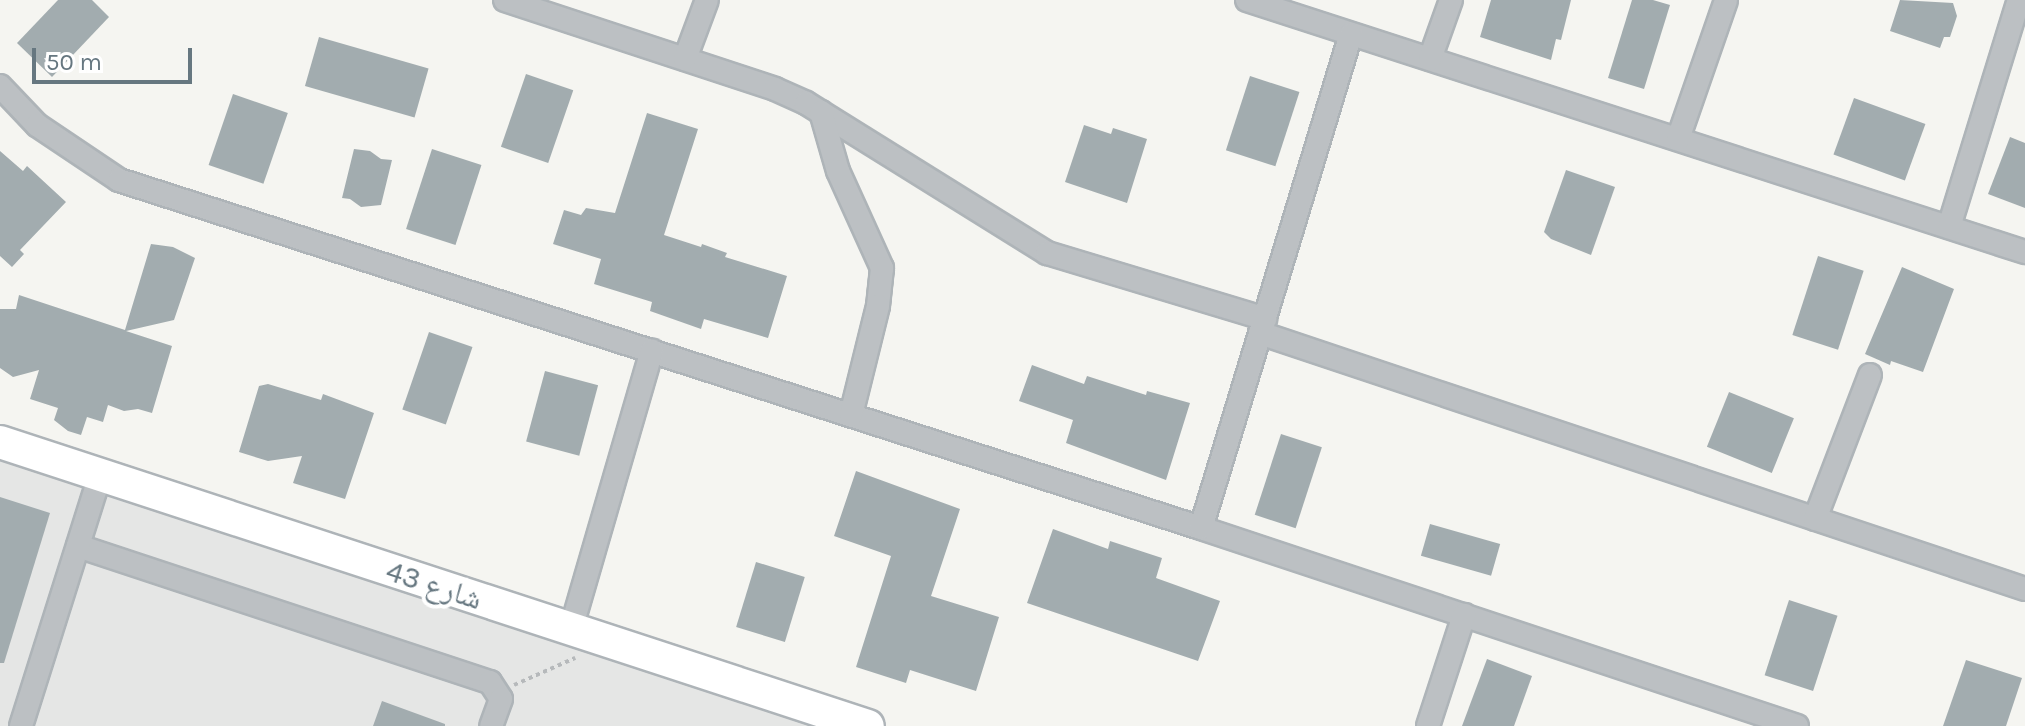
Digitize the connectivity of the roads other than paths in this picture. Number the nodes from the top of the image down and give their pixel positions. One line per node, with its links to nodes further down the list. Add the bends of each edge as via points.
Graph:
1 (505, 0): 8 (street)
2 (707, 0): 8 (street)
3 (1247, 0): 7 (street)
4 (1451, 0): 9 (street)
5 (1726, 0): 12 (street)
6 (2019, 0): 13 (street)
7 (1351, 34): 9 (street); 15 (street)
8 (685, 59): 11 (street, via 775,89)
9 (1430, 59): 12 (street)
10 (0, 86): 16 (street, via 37,125 119,180)
11 (821, 112): 15 (street, via 1047,253); 18 (street, via 838,171 882,268)
12 (1678, 139): 13 (street)
13 (1949, 227): 14 (street)
14 (2025, 252)
15 (1262, 326): 21 (street); 22 (street)
16 (652, 351): 18 (street); 26 (street)
17 (1870, 375): 21 (street)
18 (851, 415): 22 (street)
19 (0, 442): 20 (street, شارع 43)
20 (100, 476): 23 (street); 26 (street, شارع 43)
21 (1815, 519): 24 (street)
22 (1201, 528): 25 (street)
23 (78, 546): 27 (street); 28 (street, via 490,682 501,699)
24 (2025, 589)
25 (1464, 615): 30 (street); 31 (street)
26 (571, 629): 29 (street, شارع 43)
27 (21, 726)
28 (491, 726)
29 (868, 726)
30 (1428, 726)
31 (1797, 726)

